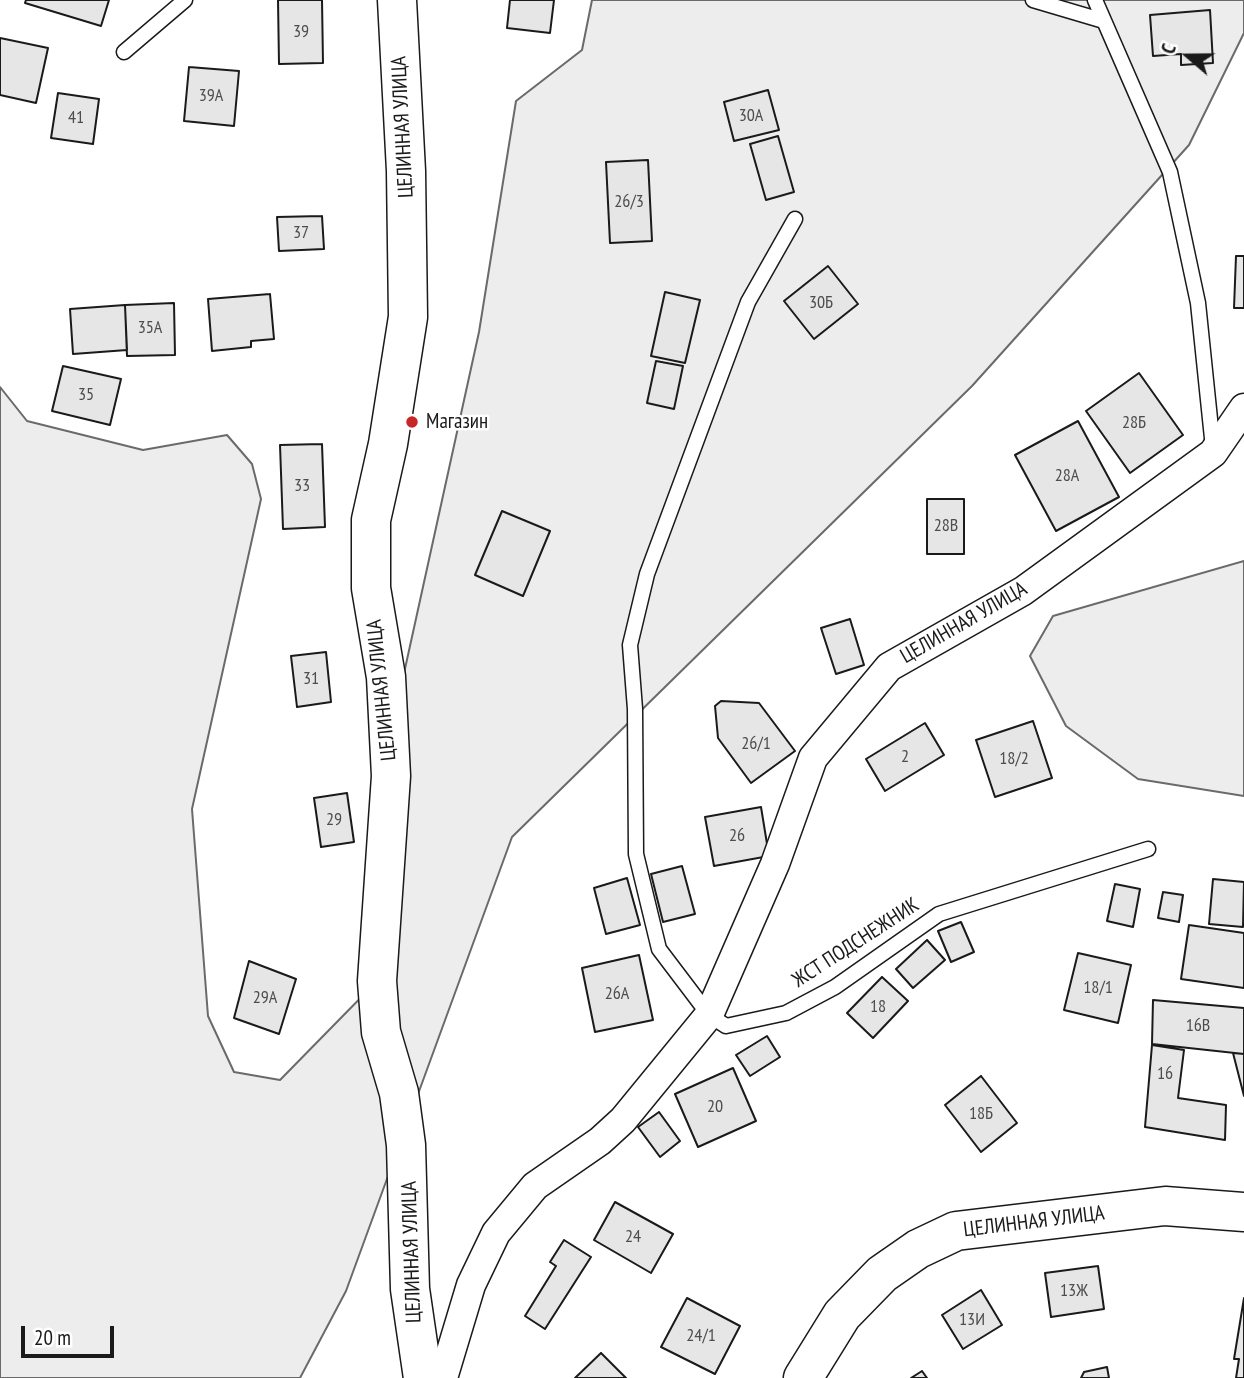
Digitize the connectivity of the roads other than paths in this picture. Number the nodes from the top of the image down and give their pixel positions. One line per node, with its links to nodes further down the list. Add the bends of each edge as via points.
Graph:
1 (185, 0): 6 (lane)
2 (397, 0): 13 (street, ЦЕЛИННАЯ УЛИЦА, via 408,317 372,520 371,588 386,677 391,776 377,981 381,1032 399,1093 406,1145 410,1289)
3 (1032, 0): 5 (lane)
4 (1095, 0): 5 (lane)
5 (1104, 21): 9 (lane, via 1170,172 1198,303)
6 (124, 52)
7 (795, 219): 11 (lane, via 748,302 647,574 630,645 636,854 659,949)
8 (1244, 408): 9 (street, ЦЕЛИННАЯ УЛИЦА)
9 (1213, 453): 11 (street, ЦЕЛИННАЯ УЛИЦА, via 1023,591 889,667 813,758 775,864)
10 (1148, 849): 11 (lane, ЖСТ ПОДСНЕЖНИК, via 939,914 835,987 786,1013 726,1026)
11 (709, 1015): 14 (street, ЦЕЛИННАЯ УЛИЦА, via 623,1120 536,1186 496,1233 471,1285)
12 (1244, 1212): 15 (street, ЦЕЛИННАЯ УЛИЦА, via 1166,1206 956,1231 918,1249 882,1274 842,1315)
13 (423, 1378)
14 (443, 1378)
15 (803, 1378)

